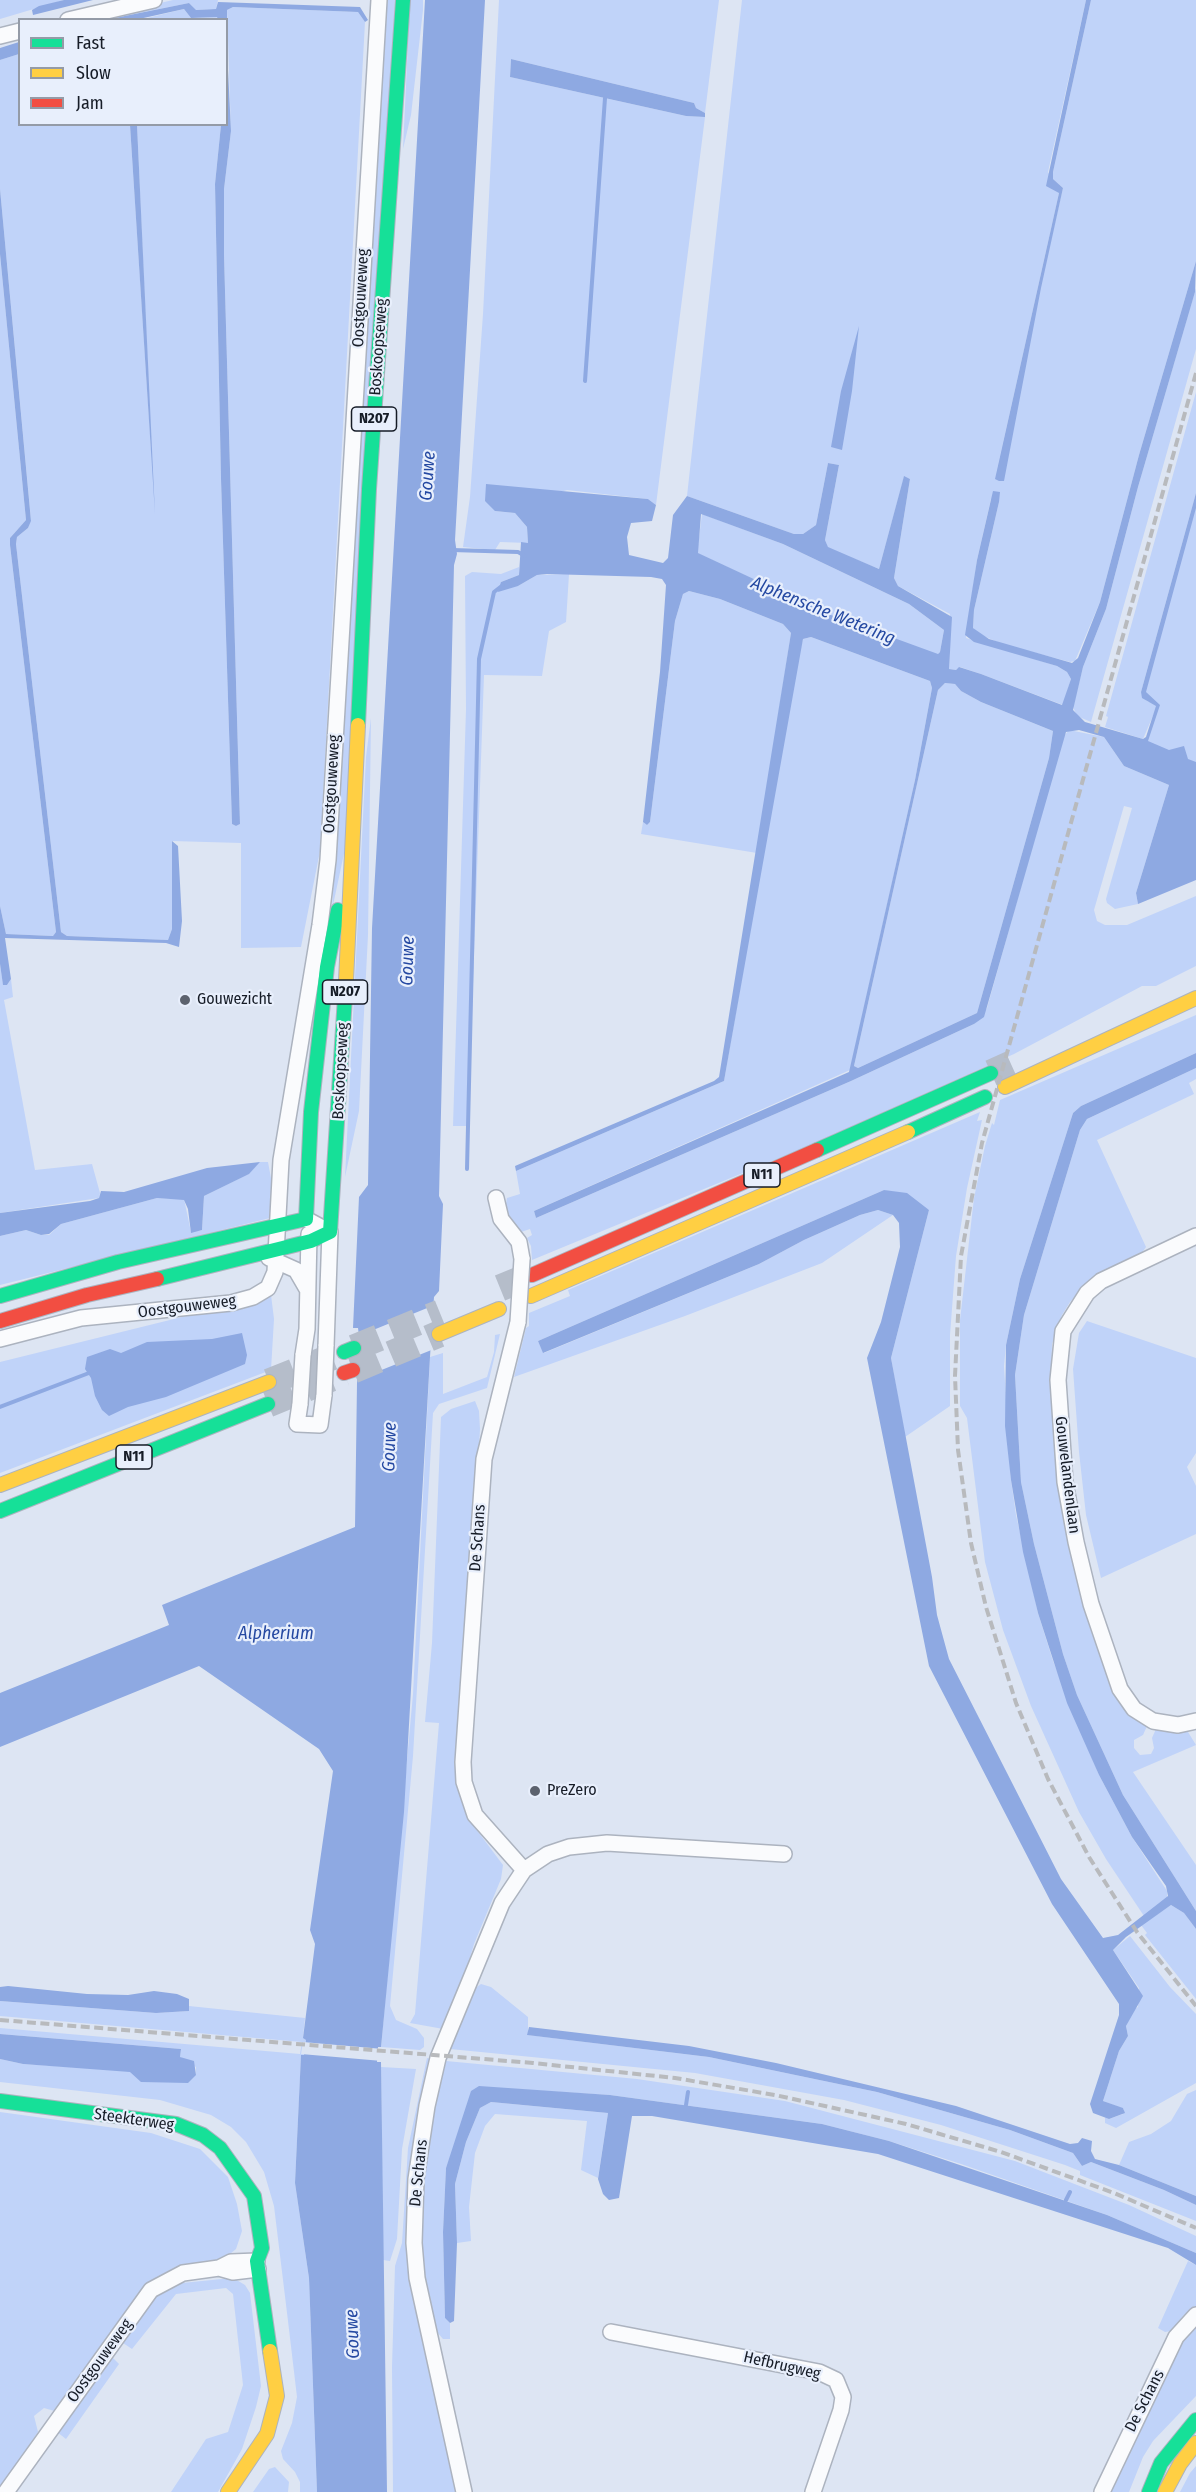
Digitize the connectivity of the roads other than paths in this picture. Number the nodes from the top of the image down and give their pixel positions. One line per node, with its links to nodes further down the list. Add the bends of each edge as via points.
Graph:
1 (154, 0): 4 (street)
2 (379, 0): 15 (street, Oostgouweweg, via 328,860 281,1160)
3 (403, 0): 7 (main road, Boskoopseweg / N207, via 369,489)
4 (77, 18)
5 (18, 32): 6 (street)
6 (0, 36)
7 (352, 837): 12 (main road, Boskoopseweg / N207, via 327,967); 16 (main road, Boskoopseweg / N207)
8 (1196, 998): 10 (main road)
9 (991, 1073): 21 (main road, N11)
10 (1005, 1088)
11 (984, 1097): 24 (main road, N11)
12 (306, 1193): 14 (main road, Boskoopseweg / N207); 15 (main road)
13 (496, 1198): 35 (street, De Schans, bridge, via 501,1219 519,1242 522,1259 518,1322 484,1458 463,1762 464,1782 475,1815)
14 (306, 1219): 15 (main road); 16 (street); 18 (street, Boskoopseweg)
15 (278, 1224): 20 (street, Oostgouweweg); 23 (main road, via 118,1262)
16 (330, 1232): 18 (main road); 22 (street, Boskoopseweg, bridge, via 320,1425 297,1424)
17 (1196, 1236): 33 (street, Gouwelandenlaan, via 1101,1281 1087,1293 1063,1331 1058,1380 1065,1482 1076,1542 1091,1604 1120,1689 1134,1709 1153,1721 1178,1725)
18 (311, 1241): 20 (main road); 22 (street, Boskoopseweg)
19 (261, 1254): 20 (street); 26 (main road, via 87,1295)
20 (277, 1256): 22 (street, via 296,1270); 28 (street, Oostgouweweg, via 268,1288 231,1304 81,1318)
21 (532, 1275)
22 (307, 1290)
23 (0, 1296)
24 (531, 1296)
25 (499, 1309): 27 (main road)
26 (0, 1321)
27 (439, 1334)
28 (0, 1339)
29 (269, 1382): 31 (main road, N11)
30 (268, 1404): 32 (main road, N11)
31 (0, 1485)
32 (0, 1511)
33 (1196, 1720)
34 (784, 1854): 35 (street, De Schans, via 590,1844 548,1854)
35 (524, 1870): 44 (street, De Schans, via 502,1903 447,2033 427,2106 416,2179 417,2278)
36 (0, 2101): 37 (main road, Steekterweg, via 176,2124 203,2135 220,2148 245,2184 242,2197 249,2251)
37 (258, 2265): 42 (street, Oostgouweweg, via 233,2272 219,2268 183,2273 151,2290); 43 (main road, Steekterweg, via 270,2364 254,2449)
38 (1196, 2315): 46 (street, De Schans, via 1176,2337)
39 (612, 2332): 45 (street, Hefbrugweg, via 819,2372 836,2380 843,2397 841,2410)
40 (1196, 2420): 47 (main road, via 1161,2463)
41 (1196, 2443): 48 (main road)
42 (6, 2492)
43 (228, 2492)
44 (464, 2492)
45 (813, 2492)
46 (1102, 2492)
47 (1149, 2492)
48 (1165, 2492)

